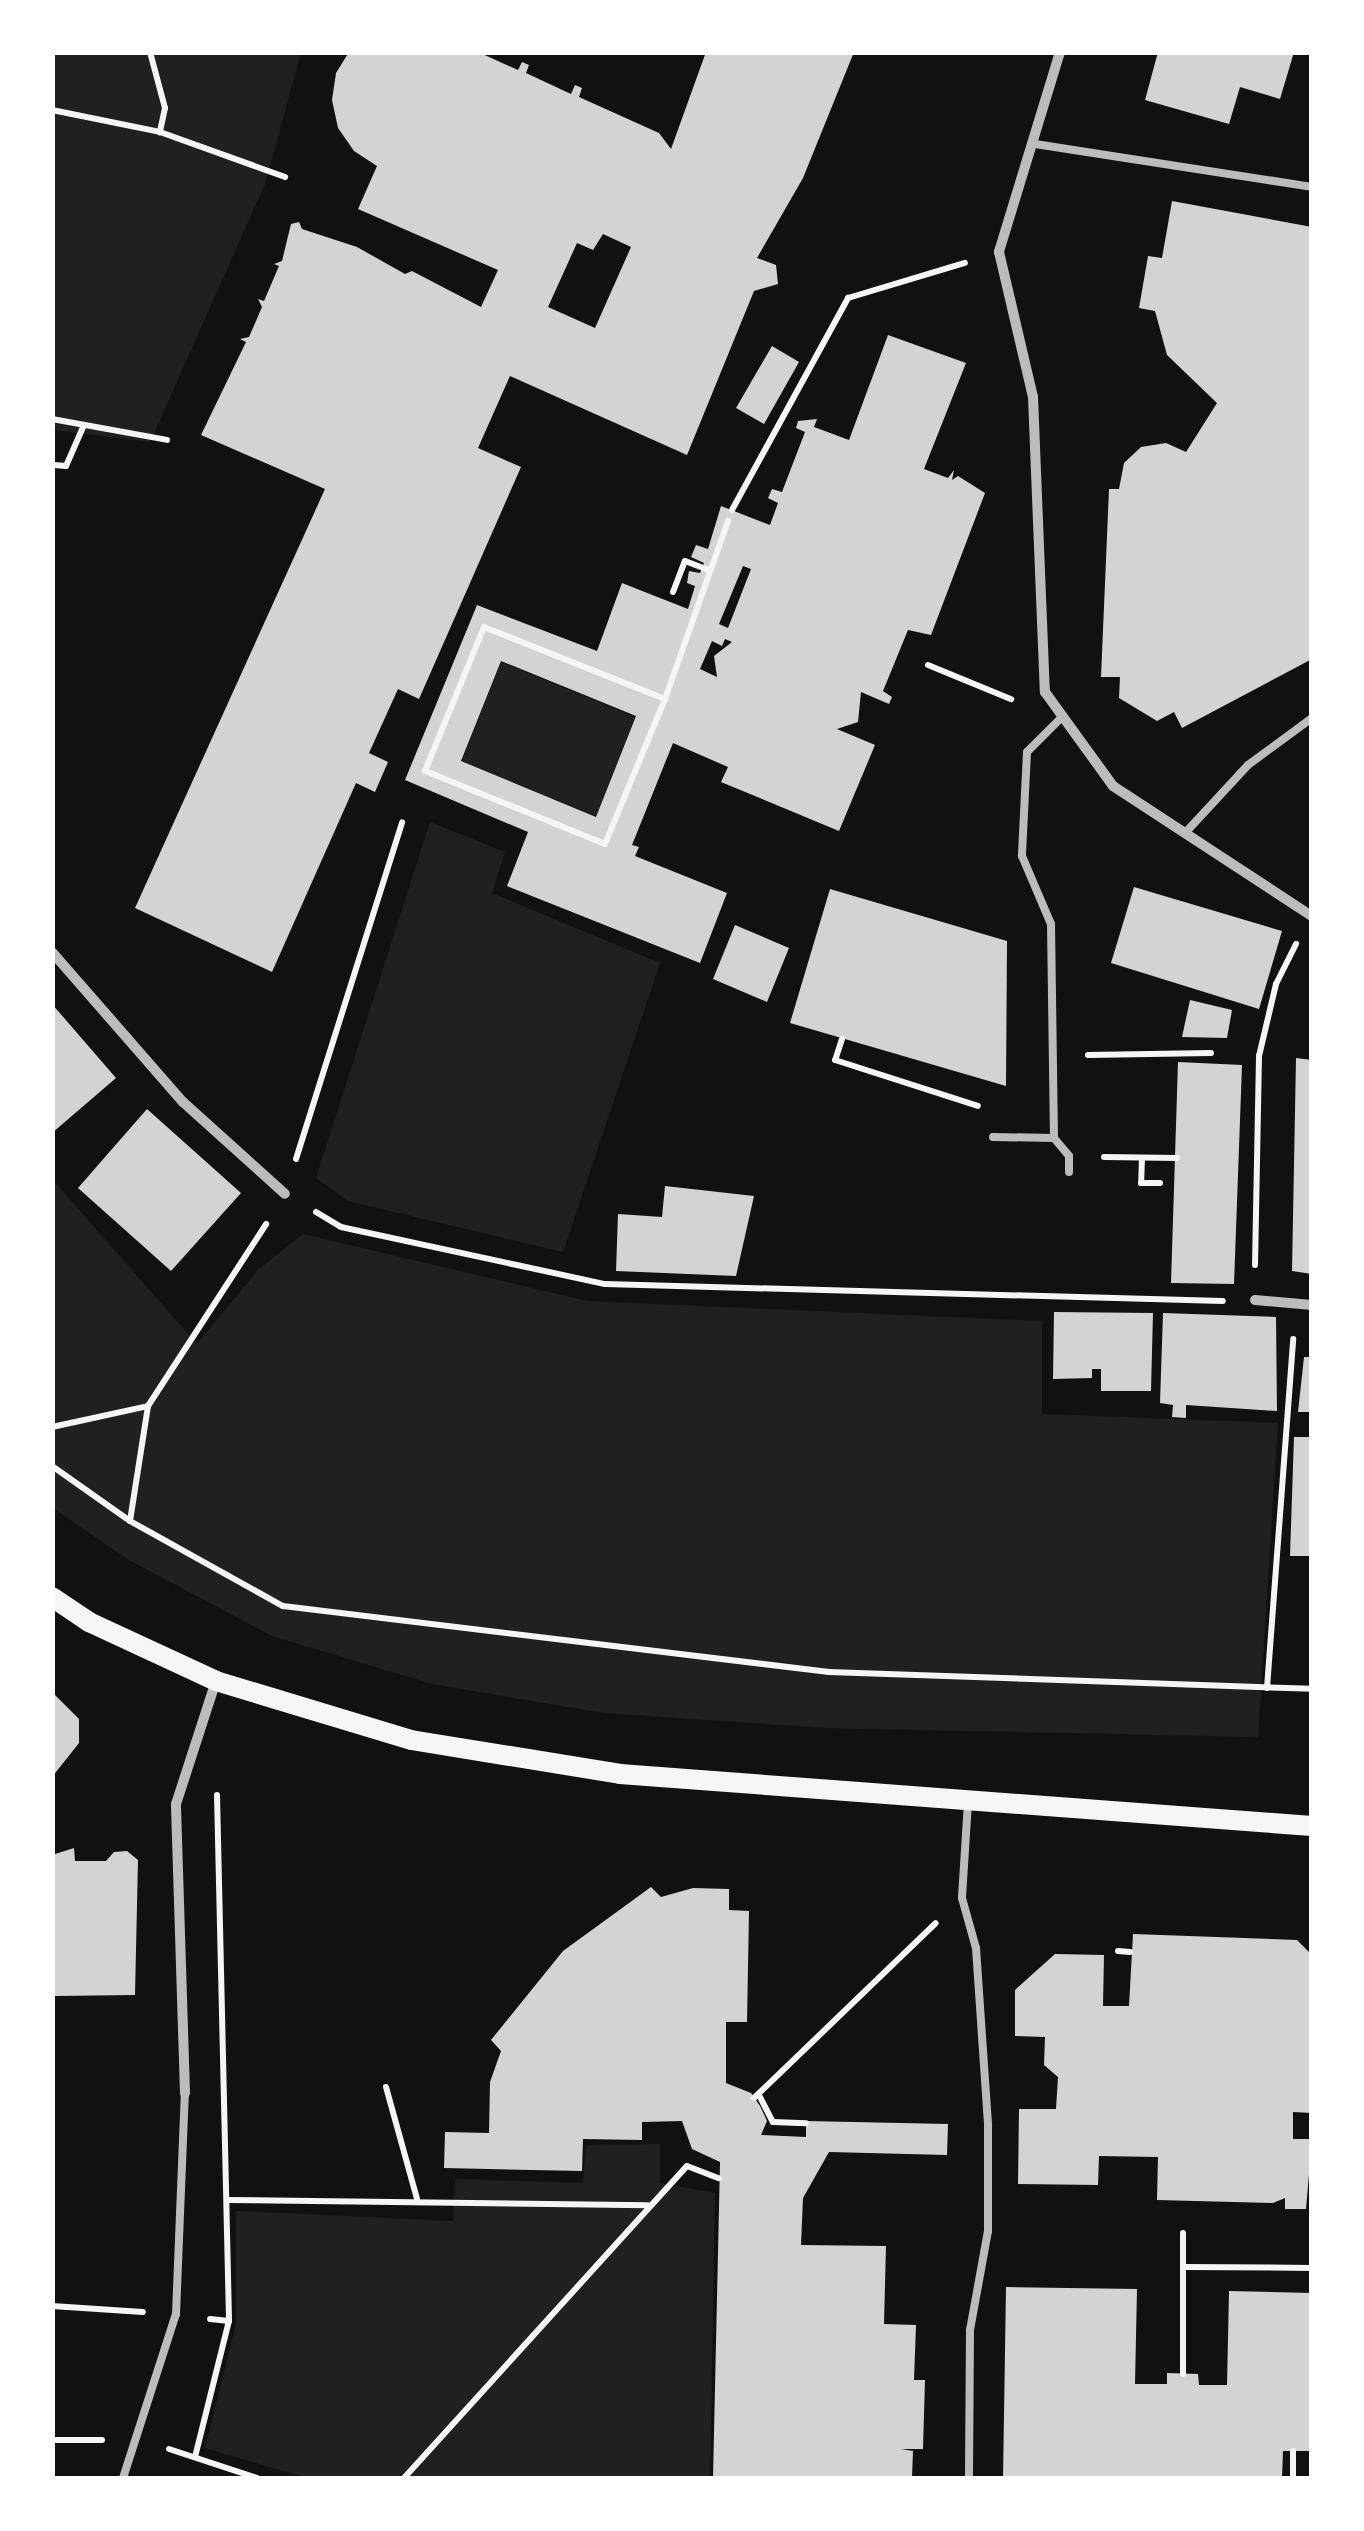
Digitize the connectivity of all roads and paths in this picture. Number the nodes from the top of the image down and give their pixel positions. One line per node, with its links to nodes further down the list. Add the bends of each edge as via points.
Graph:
1 (150, 52): 4 (path, via 166,108)
2 (1060, 52): 5 (street)
3 (52, 110): 4 (path)
4 (160, 132): 6 (path)
5 (1035, 144): 7 (lane); 8 (street)
6 (285, 177)
7 (1312, 187)
8 (999, 252): 13 (path, via 848,298); 18 (street, via 1033,397)
9 (52, 418): 10 (path)
10 (84, 424): 11 (path); 12 (path, via 66,466)
11 (167, 440)
12 (54, 465)
13 (732, 510)
14 (728, 521): 15 (path)
15 (709, 570): 16 (path, via 684,561); 19 (path)
16 (673, 592)
17 (928, 665): 18 (path, via 1000,698 1026,701)
18 (1045, 692): 20 (street)
19 (665, 699): 19 (path, via 605,844 425,771 484,627)
20 (1062, 717): 23 (street, via 1114,786); 28 (lane, via 1027,752 1022,856 1051,924)
21 (1312, 718): 23 (lane, via 1248,765)
22 (402, 822): 36 (path)
23 (1186, 832): 24 (street)
24 (1311, 916): 37 (path, via 1276,984 1259,1056)
25 (52, 952): 36 (street, via 183,1102)
26 (842, 1039): 29 (path, via 835,1060 983,1108)
27 (1211, 1053): 28 (path)
28 (1057, 1056): 30 (lane)
29 (993, 1137): 30 (lane)
30 (1054, 1138): 31 (lane)
31 (1069, 1156): 32 (path); 34 (lane)
32 (1142, 1158): 33 (path); 35 (path, via 1141,1183)
33 (1177, 1158)
34 (1069, 1172)
35 (1160, 1183)
36 (285, 1194): 37 (path, via 341,1227 605,1284); 40 (path)
37 (1255, 1300): 38 (street)
38 (1296, 1303): 39 (street); 46 (path)
39 (1312, 1305)
40 (148, 1406): 41 (path); 43 (path)
41 (52, 1427)
42 (52, 1466): 43 (path)
43 (130, 1522): 46 (path, via 283,1606 829,1672)
44 (52, 1597): 45 (main road)
45 (216, 1681): 48 (main road, via 411,1740 620,1774); 54 (street, via 176,1804)
46 (1268, 1688): 47 (path)
47 (1312, 1689)
48 (968, 1802): 49 (main road); 50 (lane)
49 (1312, 1826)
50 (962, 1898): 55 (path, via 757,2097 773,2122); 70 (lane, via 976,1948 988,2126 988,2231 970,2330)
51 (1118, 1951): 52 (path)
52 (1130, 1952)
53 (386, 2087): 57 (path)
54 (185, 2093): 64 (lane)
55 (806, 2123)
56 (719, 2178): 59 (path, via 687,2166)
57 (417, 2199): 58 (path); 59 (path)
58 (228, 2200)
59 (649, 2206): 69 (path)
60 (1183, 2233): 61 (path)
61 (1183, 2267): 62 (path); 65 (path)
62 (1312, 2268)
63 (52, 2306): 64 (path)
64 (176, 2314): 67 (lane); 68 (path, via 228,2321 196,2457)
65 (1183, 2374)
66 (1294, 2451): 71 (path)
67 (123, 2478)
68 (257, 2478)
69 (404, 2478)
70 (969, 2478)
71 (1293, 2478)

